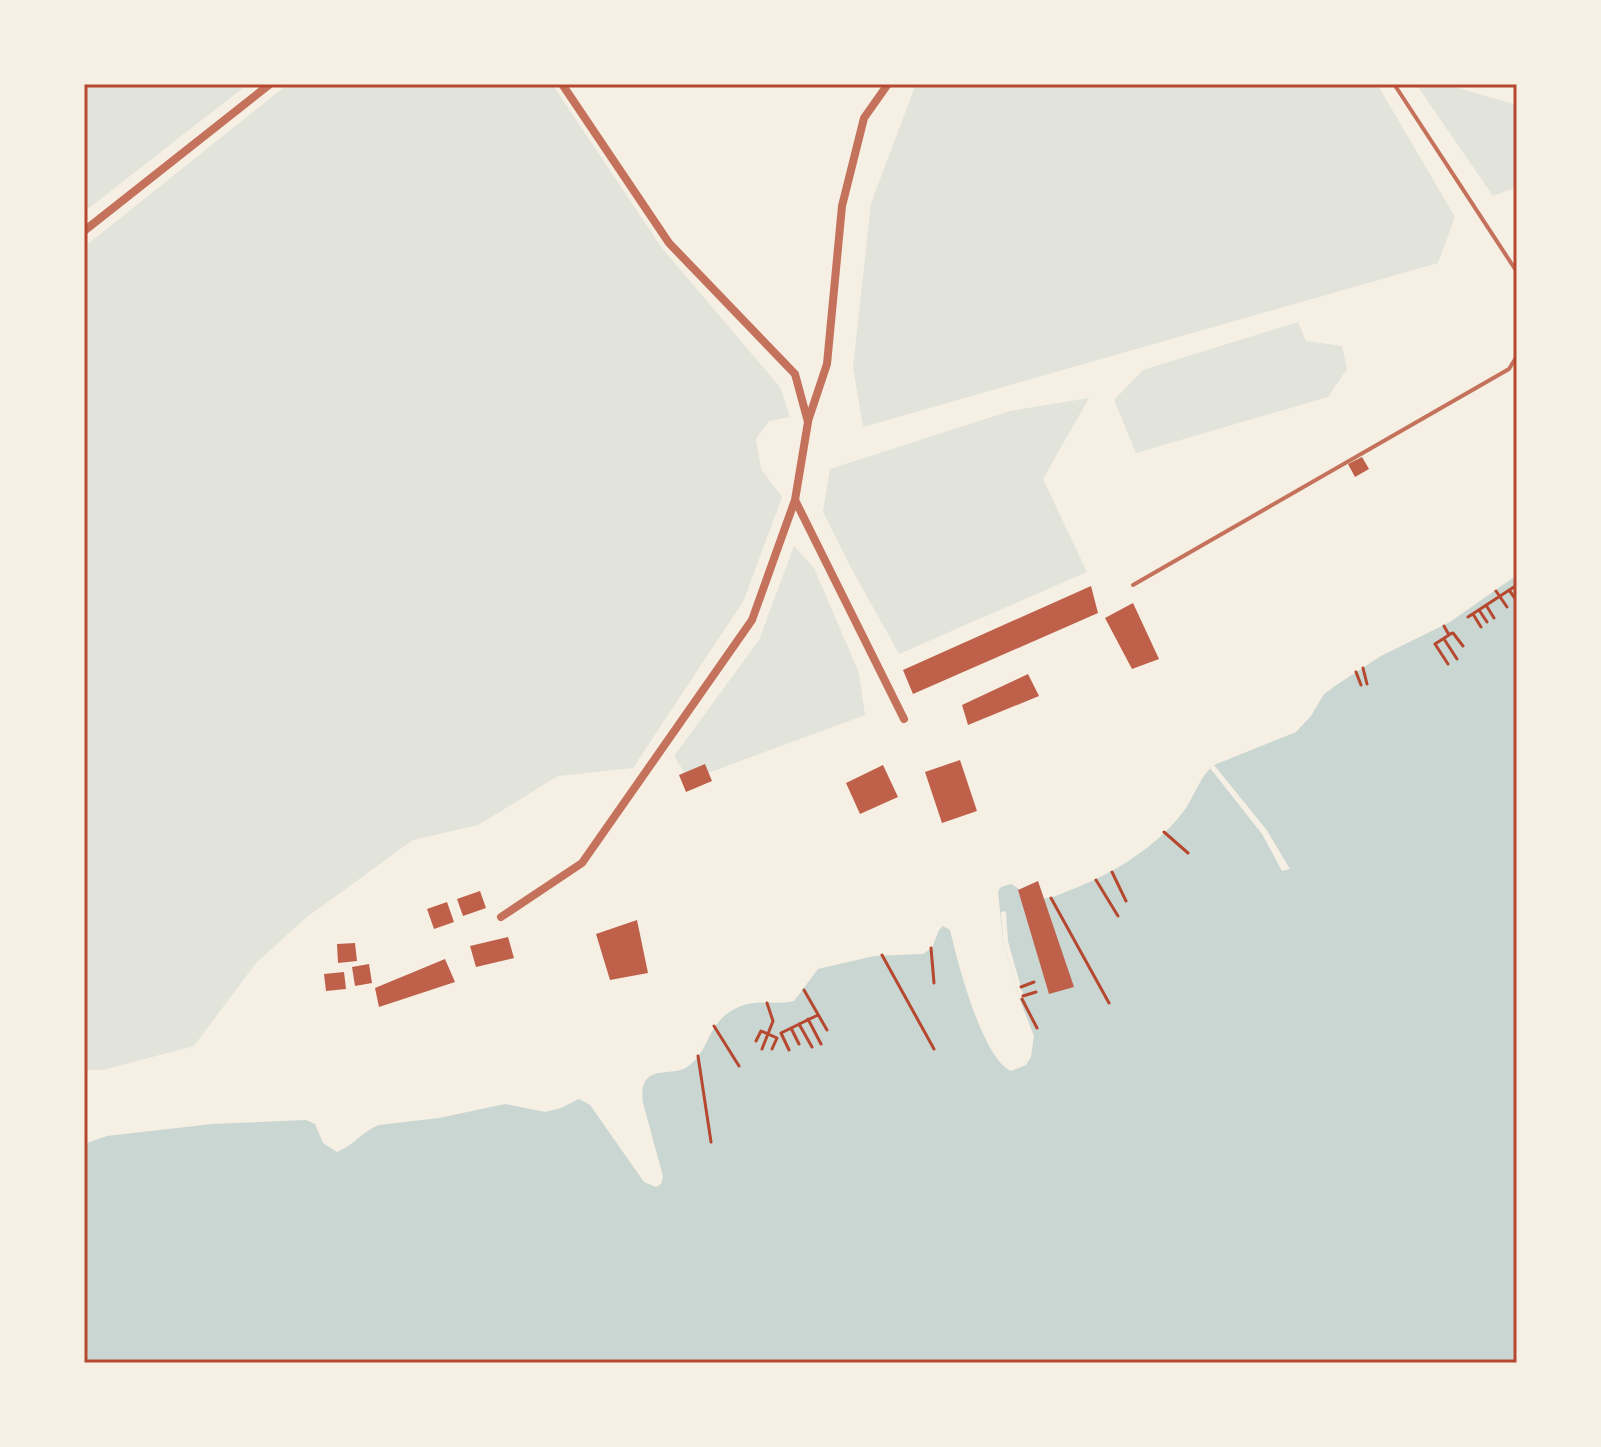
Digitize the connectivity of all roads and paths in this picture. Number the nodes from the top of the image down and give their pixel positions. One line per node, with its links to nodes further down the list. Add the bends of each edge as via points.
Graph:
1 (270, 84): 5 (street)
2 (562, 84): 8 (street, via 669,243 795,374)
3 (888, 84): 8 (street, via 864,118 842,206 827,364)
4 (1394, 84): 6 (lane)
5 (84, 231)
6 (1517, 272)
7 (1517, 356): 10 (lane, via 1509,369)
8 (808, 422): 9 (street)
9 (795, 500): 32 (street); 40 (street, via 752,620 582,863)
10 (1133, 585)
11 (1517, 585): 12 (path)
12 (1509, 590): 14 (path); 15 (path)
13 (1496, 591): 14 (path)
14 (1500, 596): 16 (path); 17 (path)
15 (1517, 601)
16 (1486, 605): 18 (path); 19 (path)
17 (1507, 607)
18 (1479, 610): 20 (path); 22 (path, via 1470,615)
19 (1494, 618)
20 (1487, 622)
21 (1444, 626): 23 (path)
22 (1481, 627)
23 (1449, 635): 24 (path); 25 (path, via 1453,633)
24 (1444, 639): 26 (path); 27 (path, via 1435,644)
25 (1463, 646)
26 (1457, 659)
27 (1448, 664)
28 (1363, 668): 30 (path)
29 (1356, 672): 31 (path)
30 (1367, 684)
31 (1361, 685)
32 (904, 719)
33 (1164, 832): 34 (path)
34 (1188, 853)
35 (1112, 872): 38 (path)
36 (1096, 880): 39 (path)
37 (1051, 898): 49 (path)
38 (1126, 901)
39 (1118, 916)
40 (501, 917)
41 (931, 948): 44 (path)
42 (882, 955): 64 (path)
43 (1034, 982): 45 (path)
44 (934, 983)
45 (1021, 987)
46 (804, 990): 50 (path)
47 (1036, 992): 55 (path, via 1023,997)
48 (767, 1003): 57 (path, via 773,1021)
49 (1109, 1003)
50 (818, 1015): 51 (path); 56 (path)
51 (808, 1019): 52 (path); 60 (path)
52 (799, 1024): 54 (path); 61 (path)
53 (714, 1026): 67 (path)
54 (791, 1028): 59 (path); 65 (path, via 781,1033)
55 (1037, 1028)
56 (827, 1030)
57 (769, 1034): 58 (path, via 761,1031); 62 (path); 63 (path, via 777,1038)
58 (756, 1041)
59 (799, 1044)
60 (821, 1044)
61 (812, 1047)
62 (762, 1049)
63 (772, 1049)
64 (934, 1049)
65 (789, 1050)
66 (698, 1056): 68 (path)
67 (739, 1066)
68 (711, 1142)

